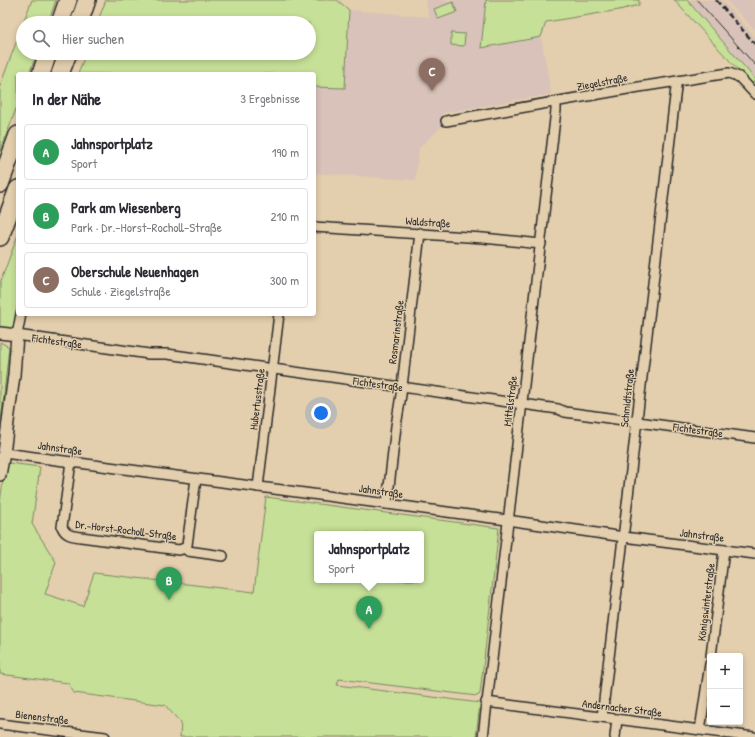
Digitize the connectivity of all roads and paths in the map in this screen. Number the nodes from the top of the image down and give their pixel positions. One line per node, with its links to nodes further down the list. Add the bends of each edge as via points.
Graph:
1 (68, 0): 3 (highway)
2 (87, 0): 4 (highway)
3 (62, 16)
4 (81, 16)
5 (46, 60): 7 (highway)
6 (65, 60): 8 (highway)
7 (42, 72)
8 (61, 72)
9 (676, 82): 10 (street, Ziegelstraße, via 729,73 739,77); 11 (street, Ziegelstraße); 27 (street, Schmidtstraße)
10 (755, 94)
11 (556, 103): 12 (street, Ziegelstraße); 19 (street, Mittelstraße)
12 (446, 121)
13 (16, 140): 14 (highway)
14 (0, 184)
15 (16, 194): 18 (highway)
16 (316, 227): 17 (street, Waldstraße)
17 (420, 233): 19 (street, Waldstraße); 25 (street, Rosmarinstraße)
18 (0, 237)
19 (541, 244): 26 (street, Mittelstraße)
20 (22, 316): 23 (street)
21 (279, 316): 24 (street, Hubertusstraße)
22 (0, 333): 23 (street, Fichtestraße)
23 (17, 335): 24 (street, Fichtestraße); 29 (street)
24 (273, 369): 25 (street, Fichtestraße); 33 (street, Hubertusstraße)
25 (402, 387): 26 (street, Fichtestraße); 34 (street, Rosmarinstraße)
26 (522, 404): 27 (street, Fichtestraße); 35 (street, Mittelstraße)
27 (637, 422): 28 (street, Fichtestraße); 36 (street, Schmidtstraße)
28 (755, 438)
29 (4, 453): 30 (street, Jahnstraße); 31 (street)
30 (70, 462): 32 (street, Jahnstraße); 37 (street, Dr.-Horst-Rocholl-Straße, via 62,527 69,535 179,550)
31 (0, 475)
32 (196, 479): 33 (street, Jahnstraße); 37 (street, Dr.-Horst-Rocholl-Straße)
33 (258, 487): 34 (street, Jahnstraße)
34 (387, 504): 35 (street, Jahnstraße)
35 (508, 520): 36 (street, Jahnstraße); 43 (street, Mittelstraße)
36 (624, 538): 38 (street, Jahnstraße); 44 (street, Schmidtstraße)
37 (185, 548): 40 (street, Dr.-Horst-Rocholl-Straße, via 188,551)
38 (724, 550): 39 (street, Jahnstraße); 41 (street, Königswinterstraße)
39 (755, 554)
40 (223, 556)
41 (711, 653)
42 (707, 684): 47 (street)
43 (486, 702): 44 (street, Andernacher Straße); 50 (street, Mittelstraße)
44 (602, 718): 45 (street, Andernacher Straße)
45 (617, 720): 47 (street, Andernacher Straße); 51 (street)
46 (0, 724): 48 (street, Bienenstraße)
47 (700, 730): 52 (street, Andernacher Straße)
48 (38, 733): 49 (street, Bienenstraße)
49 (105, 737)
50 (483, 737)
51 (615, 737)
52 (754, 737)

